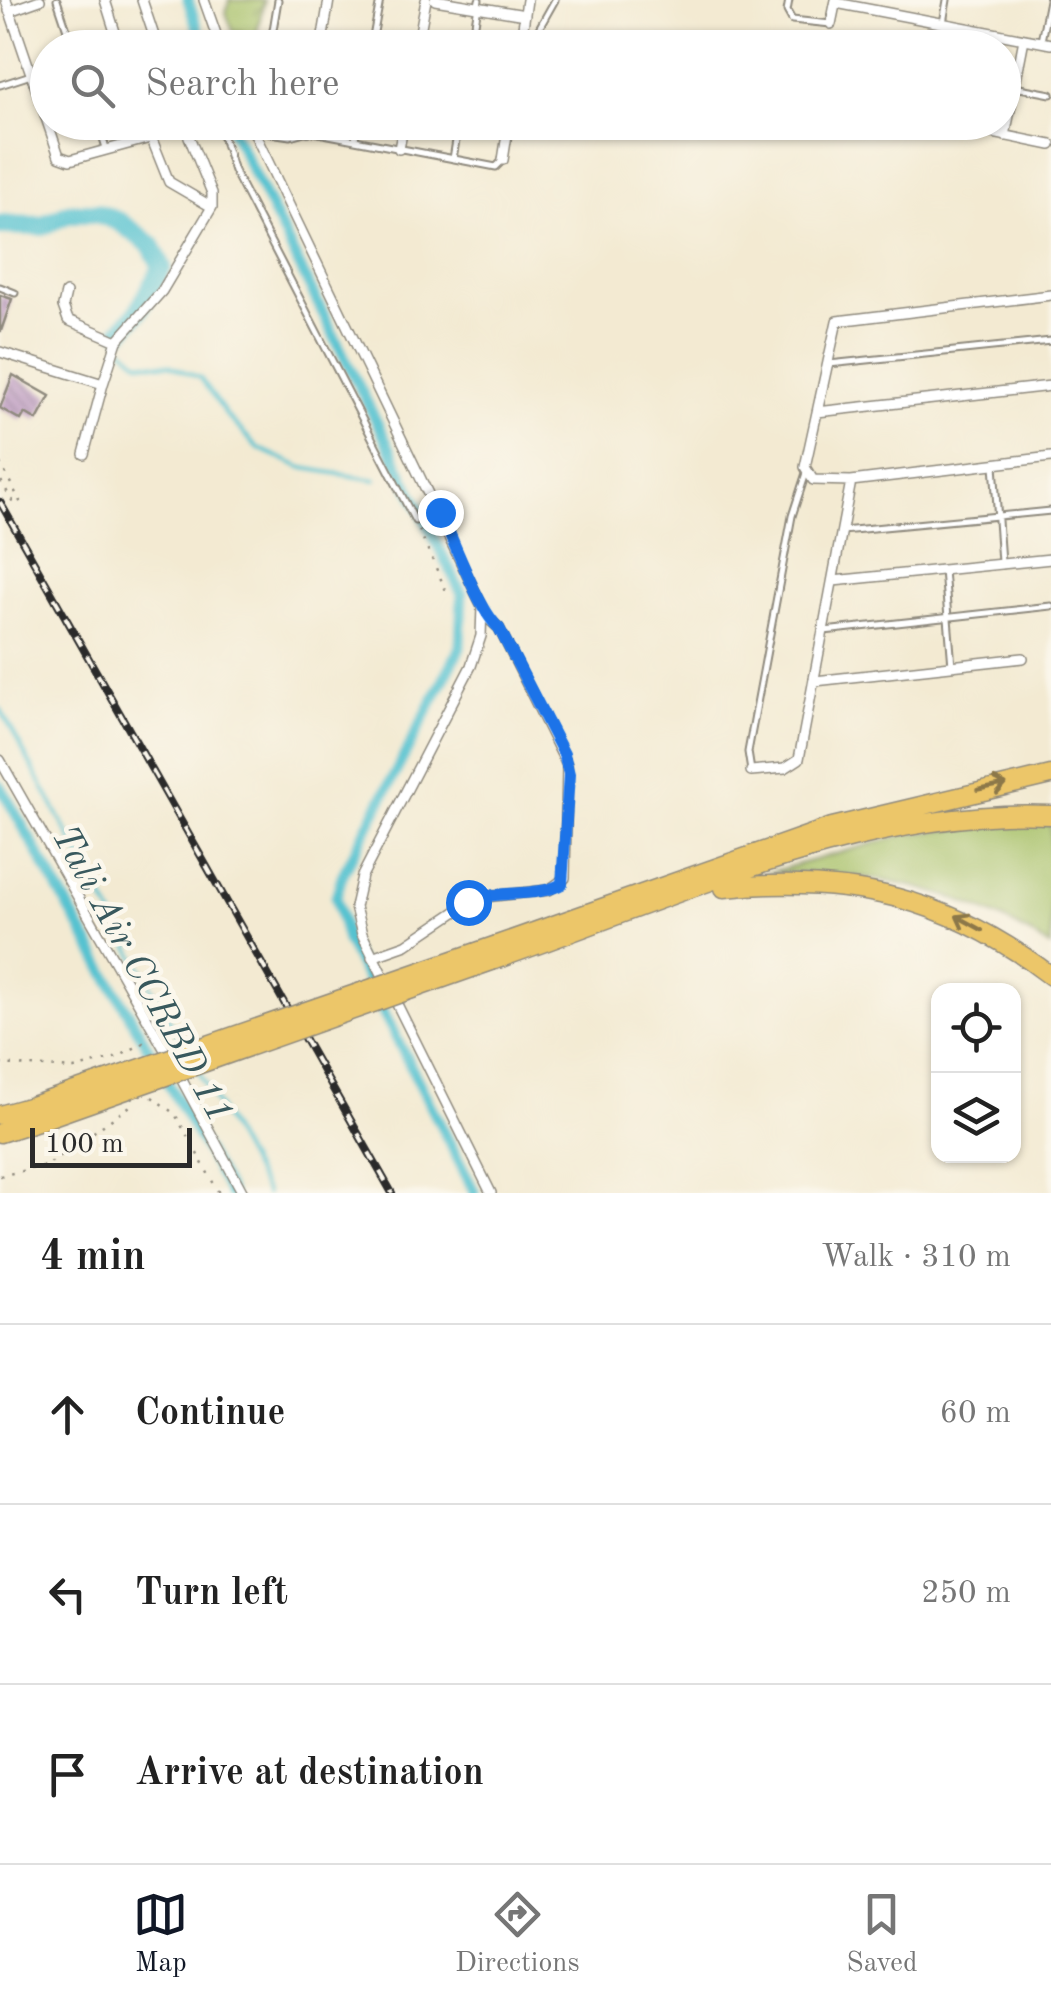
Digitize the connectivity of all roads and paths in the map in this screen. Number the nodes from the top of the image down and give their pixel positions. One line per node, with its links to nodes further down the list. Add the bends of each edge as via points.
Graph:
1 (40, 0): 18 (street)
2 (57, 0): 22 (lane)
3 (104, 0): 23 (street)
4 (142, 0): 24 (street)
5 (204, 0): 25 (street)
6 (278, 0): 26 (lane)
7 (329, 0): 27 (street)
8 (380, 0): 28 (lane)
9 (426, 0): 29 (street)
10 (435, 0): 17 (street)
11 (527, 0): 19 (street)
12 (555, 0): 32 (lane)
13 (789, 0): 21 (lane, via 792,20)
14 (947, 0): 20 (lane)
15 (1049, 0): 36 (lane)
16 (836, 1): 20 (street); 21 (street)
17 (479, 4): 19 (street); 30 (lane)
18 (8, 6): 38 (street)
19 (525, 15): 31 (street)
20 (943, 23): 33 (street)
21 (831, 24)
22 (67, 30)
23 (114, 30)
24 (152, 30)
25 (214, 30)
26 (273, 30)
27 (324, 30)
28 (375, 30)
29 (421, 30)
30 (474, 30)
31 (523, 30)
32 (537, 30)
33 (981, 30)
34 (1021, 37): 35 (street)
35 (1024, 38): 36 (street); 37 (street)
36 (1046, 43)
37 (1021, 48)
38 (30, 72)
39 (30, 75): 40 (lane)
40 (0, 86)
41 (1021, 88): 42 (lane)
42 (1051, 94)
43 (1021, 139): 55 (street)
44 (53, 140): 57 (street, via 59,156 70,160)
45 (103, 140): 57 (lane)
46 (143, 140): 57 (street)
47 (151, 140): 60 (street, via 170,182)
48 (192, 140): 60 (street)
49 (224, 140): 81 (lane)
50 (258, 140): 89 (street, via 478,589)
51 (355, 140): 56 (lane)
52 (401, 140): 56 (street)
53 (456, 140): 58 (lane)
54 (506, 140): 59 (street)
55 (1051, 145)
56 (400, 148): 58 (lane)
57 (106, 150)
58 (452, 160): 59 (lane, via 496,167)
59 (503, 160)
60 (212, 207): 66 (street, via 162,291)
61 (0, 287): 63 (lane)
62 (66, 292): 66 (street, via 68,320)
63 (15, 293)
64 (1051, 295): 68 (street, via 842,319 833,326)
65 (1051, 341): 68 (lane)
66 (117, 342): 69 (street)
67 (0, 352): 69 (street)
68 (826, 364): 71 (street)
69 (103, 384): 72 (street)
70 (1051, 386): 71 (street)
71 (818, 412): 76 (street)
72 (84, 454)
73 (1051, 458): 75 (street)
74 (0, 463): 77 (path, via 20,501 14,504)
75 (994, 466): 78 (street); 80 (lane)
76 (806, 472): 78 (street, via 813,480); 96 (lane, via 748,752)
77 (0, 479)
78 (851, 481): 82 (street)
79 (1051, 511): 80 (lane)
80 (998, 517): 82 (lane); 84 (lane)
81 (415, 521): 87 (path)
82 (842, 531): 86 (street)
83 (1051, 559): 84 (street)
84 (1002, 564): 85 (street)
85 (944, 570): 86 (street); 90 (lane)
86 (833, 581): 91 (street)
87 (448, 595)
88 (1051, 606): 90 (lane)
89 (484, 615): 101 (street, via 471,666 362,876 356,916); 101 (street, via 499,628 568,765 565,878 550,890 476,898 406,945)
90 (947, 617): 91 (lane); 93 (lane)
91 (824, 631): 94 (street)
92 (1023, 658): 93 (street)
93 (952, 666): 94 (street)
94 (815, 681): 96 (street, via 798,759 785,768)
95 (0, 760): 110 (street)
96 (751, 771)
97 (1051, 775): 100 (highway, one-way to 97, via 832,826)
98 (1051, 805): 100 (highway, via 908,815 806,838)
99 (1051, 815): 100 (highway, via 906,825)
100 (696, 882): 102 (highway, one-way to 100, via 950,913 902,898 806,884); 105 (highway, bridge)
101 (372, 957): 111 (street)
102 (1051, 976)
103 (152, 1039): 104 (path, via 74,1069)
104 (0, 1064)
105 (37, 1113): 106 (highway); 107 (highway)
106 (0, 1116)
107 (0, 1133)
108 (0, 1176): 109 (path, via 47,1164 140,1098 161,1100 175,1114)
109 (219, 1193)
110 (243, 1193)
111 (491, 1193)

